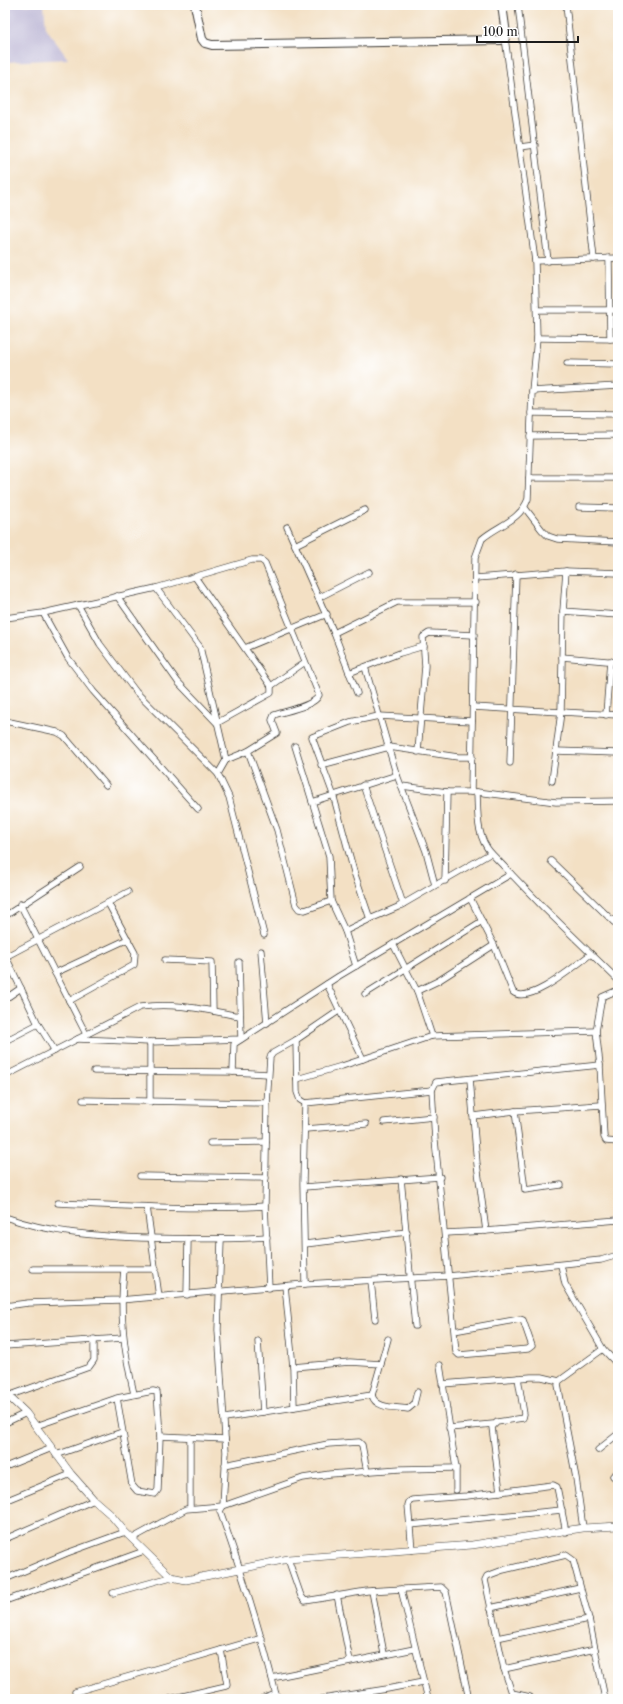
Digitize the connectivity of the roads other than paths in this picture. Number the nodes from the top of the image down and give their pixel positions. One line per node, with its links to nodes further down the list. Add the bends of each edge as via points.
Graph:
1 (195, 5): 5 (main road, via 202,39 212,45)
2 (502, 5): 5 (main road)
3 (518, 5): 6 (street)
4 (566, 5): 10 (street)
5 (505, 38): 7 (street)
6 (535, 145): 7 (street); 11 (street)
7 (520, 147): 12 (street)
8 (609, 258): 9 (street); 10 (street); 14 (street)
9 (618, 258)
10 (594, 259): 11 (street)
11 (548, 261): 12 (street)
12 (535, 262): 13 (street)
13 (537, 310): 14 (street); 16 (street)
14 (610, 310): 15 (street); 17 (street)
15 (618, 310)
16 (536, 338): 17 (street); 22 (street)
17 (610, 339): 18 (street)
18 (618, 339)
19 (567, 363): 20 (street)
20 (618, 364)
21 (618, 386): 22 (street)
22 (532, 391): 23 (street)
23 (531, 413): 24 (street); 26 (street)
24 (618, 414)
25 (618, 435): 26 (street)
26 (530, 436): 27 (street)
27 (529, 478): 28 (street); 30 (street, via 528,499)
28 (618, 478)
29 (579, 507): 31 (street)
30 (524, 508): 34 (street, via 548,536 557,539); 41 (street, via 516,518 482,539 475,558)
31 (618, 508)
32 (365, 510): 35 (street)
33 (287, 527): 35 (street)
34 (618, 542)
35 (295, 545): 44 (street)
36 (566, 571): 38 (street); 39 (street); 47 (street)
37 (369, 572): 44 (street)
38 (618, 573)
39 (516, 574): 41 (street); 66 (street)
40 (195, 577): 42 (street); 52 (street, via 252,560 261,560 265,563); 56 (street)
41 (476, 578): 45 (street)
42 (156, 588): 43 (street); 74 (street, via 200,647)
43 (117, 596): 46 (street); 74 (street, via 178,682)
44 (318, 598): 49 (street)
45 (476, 602): 53 (street, via 397,602); 54 (street)
46 (78, 605): 48 (street); 85 (street, via 100,644 136,692)
47 (563, 611): 50 (street); 57 (street)
48 (43, 613): 51 (street); 96 (street, via 68,658 93,691)
49 (326, 614): 52 (street); 53 (street)
50 (618, 615)
51 (5, 618)
52 (293, 629): 56 (street); 59 (street)
53 (334, 633): 62 (street)
54 (474, 635): 55 (street, via 429,633 423,637); 65 (street)
55 (424, 646): 61 (street); 71 (street)
56 (245, 648): 63 (street)
57 (562, 657): 58 (street); 67 (street)
58 (610, 661): 60 (street); 68 (street)
59 (305, 662): 63 (street); 77 (street, via 319,693 318,697 310,703 274,715 272,720 277,733)
60 (618, 662)
61 (365, 667): 62 (street); 69 (street)
62 (349, 673): 64 (street)
63 (271, 686): 74 (street, via 271,693)
64 (357, 693)
65 (473, 707): 66 (street); 73 (street)
66 (511, 709): 67 (street); 83 (street)
67 (561, 712): 68 (street); 78 (street)
68 (606, 715): 70 (street)
69 (379, 716): 71 (street); 76 (street); 84 (street, via 350,722 313,736 312,740)
70 (618, 716)
71 (421, 718): 73 (street); 79 (street)
72 (5, 721): 88 (street, via 57,732 64,736)
73 (472, 721): 81 (street)
74 (217, 723): 82 (street)
75 (295, 746): 95 (street)
76 (389, 747): 79 (street); 84 (street); 86 (street)
77 (248, 751): 82 (street); 105 (street, via 277,830 296,905 299,910 305,910)
78 (556, 751): 80 (street); 87 (street)
79 (418, 752): 81 (street)
80 (618, 753)
81 (472, 757): 92 (street)
82 (226, 760): 85 (street)
83 (510, 763)
84 (321, 765): 93 (street)
85 (218, 774): 115 (street, via 228,797)
86 (397, 775): 89 (street); 90 (street)
87 (552, 781)
88 (106, 785)
89 (363, 785): 93 (street); 108 (street)
90 (402, 786): 91 (street); 102 (street, via 426,851)
91 (447, 792): 92 (street); 101 (street)
92 (474, 792): 94 (street, via 556,802); 97 (street, via 478,830 485,847)
93 (334, 794): 95 (street); 110 (street, via 354,872)
94 (618, 801)
95 (312, 802): 105 (street, via 329,856)
96 (198, 809)
97 (491, 853): 100 (street); 101 (street)
98 (551, 861): 111 (street)
99 (80, 867): 107 (street)
100 (511, 874): 104 (street); 121 (street)
101 (445, 881): 102 (street)
102 (435, 885): 108 (street)
103 (128, 892): 106 (street)
104 (470, 898): 112 (street); 118 (street)
105 (331, 901): 114 (street)
106 (108, 903): 116 (street); 117 (street)
107 (20, 904): 109 (street); 117 (street)
108 (403, 904): 110 (street)
109 (6, 912)
110 (370, 919): 114 (street)
111 (615, 919): 113 (street)
112 (482, 921): 119 (street); 126 (street)
113 (618, 926)
114 (344, 931): 125 (street)
115 (264, 935)
116 (128, 939): 127 (street); 135 (street, via 135,953 133,968)
117 (39, 941): 122 (street); 127 (street)
118 (393, 944): 125 (street); 126 (street)
119 (494, 945): 121 (street, via 513,992 520,996 535,993); 132 (street, via 438,981)
120 (261, 951): 139 (street)
121 (591, 954): 128 (street)
122 (6, 957): 130 (street)
123 (165, 960): 137 (street, via 212,962)
124 (239, 962): 138 (street)
125 (356, 966): 129 (street)
126 (406, 969): 132 (street); 133 (street)
127 (55, 973): 135 (street)
128 (618, 980)
129 (327, 984): 136 (street); 139 (street)
130 (21, 988): 134 (street); 140 (street)
131 (618, 990): 141 (street, via 602,998)
132 (417, 991): 143 (street)
133 (365, 994)
134 (5, 1000)
135 (69, 1001): 142 (street)
136 (340, 1010): 146 (street); 150 (street)
137 (213, 1011): 138 (street); 142 (street, via 179,1004 140,1007)
138 (240, 1016): 145 (street)
139 (267, 1023): 145 (street)
140 (38, 1024): 147 (street); 149 (street)
141 (596, 1030): 143 (street); 151 (street)
142 (86, 1034): 144 (street)
143 (432, 1036): 150 (street)
144 (78, 1039): 148 (street); 149 (street)
145 (241, 1039): 148 (street); 154 (street, via 234,1044)
146 (296, 1040): 155 (street, via 273,1053); 157 (street)
147 (5, 1041)
148 (150, 1042): 153 (street)
149 (55, 1051): 156 (street)
150 (363, 1059): 157 (street)
151 (600, 1065): 158 (street); 164 (street)
152 (94, 1070): 153 (street)
153 (149, 1071): 154 (street); 161 (street)
154 (233, 1072): 155 (street)
155 (268, 1074): 162 (street)
156 (5, 1076)
157 (296, 1079): 163 (street, via 298,1097)
158 (470, 1079): 159 (street, via 436,1082); 166 (street)
159 (432, 1090): 163 (street); 167 (street)
160 (83, 1100): 161 (street)
161 (150, 1102): 162 (street)
162 (267, 1103): 171 (street)
163 (305, 1103): 170 (street)
164 (601, 1105): 165 (street); 172 (street, via 605,1139)
165 (515, 1111): 166 (street); 178 (street, via 525,1190)
166 (473, 1116): 185 (street)
167 (434, 1117): 168 (street); 175 (street)
168 (384, 1122)
169 (366, 1124): 170 (street)
170 (306, 1129): 179 (street)
171 (266, 1142): 173 (street); 176 (street)
172 (618, 1142)
173 (210, 1143)
174 (140, 1176): 176 (street)
175 (440, 1177): 177 (street); 187 (street)
176 (266, 1178): 181 (street)
177 (401, 1179): 179 (street); 186 (street)
178 (561, 1185)
179 (304, 1187): 192 (street)
180 (58, 1203): 182 (street)
181 (265, 1206): 182 (street); 188 (street)
182 (147, 1207): 189 (street)
183 (5, 1217): 189 (street, via 30,1226 66,1233)
184 (618, 1220): 185 (street)
185 (486, 1231): 187 (street)
186 (407, 1232): 192 (street); 199 (street)
187 (445, 1233): 198 (street)
188 (267, 1237): 191 (street); 203 (street)
189 (150, 1238): 190 (street); 196 (street)
190 (188, 1239): 191 (street); 205 (street)
191 (221, 1240): 204 (street)
192 (305, 1244): 201 (street)
193 (618, 1255): 194 (street, via 601,1260)
194 (561, 1264): 198 (street); 217 (street, via 565,1284)
195 (33, 1269): 197 (street)
196 (156, 1269): 197 (street); 206 (street)
197 (124, 1270): 207 (street)
198 (449, 1276): 199 (street); 211 (street)
199 (411, 1278): 200 (street); 210 (street)
200 (372, 1281): 201 (street); 209 (street)
201 (305, 1284): 202 (street)
202 (285, 1286): 203 (street); 221 (street)
203 (269, 1288): 204 (street)
204 (220, 1293): 205 (street); 233 (street, via 218,1330)
205 (187, 1294): 206 (street)
206 (159, 1297): 207 (street)
207 (120, 1300): 208 (street); 212 (street)
208 (5, 1306)
209 (375, 1319)
210 (415, 1326)
211 (454, 1331): 211 (street, via 456,1352 459,1355 528,1349 532,1346 526,1324 520,1319)
212 (123, 1338): 214 (street); 227 (street)
213 (388, 1338): 218 (street)
214 (94, 1339): 216 (street); 226 (street, via 94,1360 89,1368)
215 (258, 1341): 231 (street)
216 (5, 1346)
217 (603, 1349): 219 (street); 223 (street)
218 (381, 1364): 221 (street, via 350,1362); 228 (street)
219 (618, 1365)
220 (440, 1366): 224 (street)
221 (293, 1367): 230 (street)
222 (518, 1378): 223 (street, via 542,1377); 224 (street); 235 (street, via 523,1418)
223 (559, 1381): 262 (street, via 558,1388)
224 (442, 1384): 237 (street)
225 (417, 1392): 228 (street, via 414,1404 408,1409 379,1405)
226 (7, 1394): 232 (street)
227 (134, 1394): 229 (street); 240 (street, via 153,1390 157,1392)
228 (372, 1395): 230 (street)
229 (117, 1398): 236 (street); 238 (street)
230 (294, 1407): 231 (street)
231 (263, 1412): 233 (street)
232 (26, 1413): 234 (street); 236 (street)
233 (225, 1418): 242 (street)
234 (5, 1423)
235 (493, 1424): 237 (street); 254 (street)
236 (36, 1426): 243 (street)
237 (449, 1428): 248 (street)
238 (122, 1432): 240 (street, via 132,1485 137,1491 152,1494 158,1490); 245 (street)
239 (618, 1434): 244 (street)
240 (160, 1436): 241 (street)
241 (190, 1437): 242 (street); 258 (street)
242 (225, 1439): 246 (street)
243 (52, 1448): 245 (street); 247 (street)
244 (598, 1450)
245 (56, 1455): 251 (street)
246 (225, 1465): 249 (street, via 328,1444 359,1442 362,1445); 257 (street)
247 (5, 1467)
248 (456, 1468): 249 (street); 253 (street)
249 (367, 1472): 257 (street, via 303,1478)
250 (618, 1472): 252 (street)
251 (71, 1474): 255 (street); 256 (street)
252 (613, 1476)
253 (456, 1490)
254 (500, 1492): 259 (street, via 553,1485 557,1487); 260 (street, via 412,1500 408,1505)
255 (94, 1500): 263 (street); 266 (street)
256 (5, 1501)
257 (223, 1506): 258 (street); 270 (street, via 220,1511)
258 (190, 1508): 265 (street)
259 (562, 1510): 260 (street); 264 (street)
260 (410, 1525): 267 (street)
261 (618, 1526): 262 (street)
262 (583, 1528): 264 (street)
263 (125, 1532): 265 (street); 272 (street)
264 (566, 1532): 267 (street)
265 (133, 1538): 268 (street)
266 (5, 1539)
267 (412, 1550): 269 (street)
268 (144, 1551): 271 (street); 278 (street)
269 (288, 1559): 270 (street); 277 (street, via 302,1599 305,1601)
270 (241, 1570): 271 (street, via 186,1580); 281 (street)
271 (170, 1577): 276 (street)
272 (5, 1579)
273 (580, 1588): 279 (street); 279 (street, via 573,1560 566,1555 487,1576 485,1584); 280 (street)
274 (400, 1589): 275 (street); 283 (street); 297 (street, via 441,1587 446,1592)
275 (372, 1591): 277 (street); 286 (street)
276 (113, 1593)
277 (337, 1595): 287 (street)
278 (5, 1601)
279 (490, 1608): 282 (street)
280 (589, 1619): 282 (street); 284 (street)
281 (262, 1638): 285 (street); 289 (street)
282 (497, 1638): 288 (street)
283 (414, 1649): 286 (street); 290 (street)
284 (595, 1649): 288 (street); 299 (street)
285 (221, 1650): 291 (street); 293 (street, via 226,1686)
286 (384, 1654): 287 (street)
287 (350, 1661): 289 (street)
288 (504, 1669): 298 (street, via 512,1693)
289 (272, 1678): 292 (street)
290 (423, 1682): 295 (street); 296 (street)
291 (75, 1692)
292 (276, 1697): 294 (street)
293 (170, 1699)
294 (262, 1699)
295 (322, 1699)
296 (428, 1699)
297 (469, 1699)
298 (530, 1699)
299 (605, 1699)

